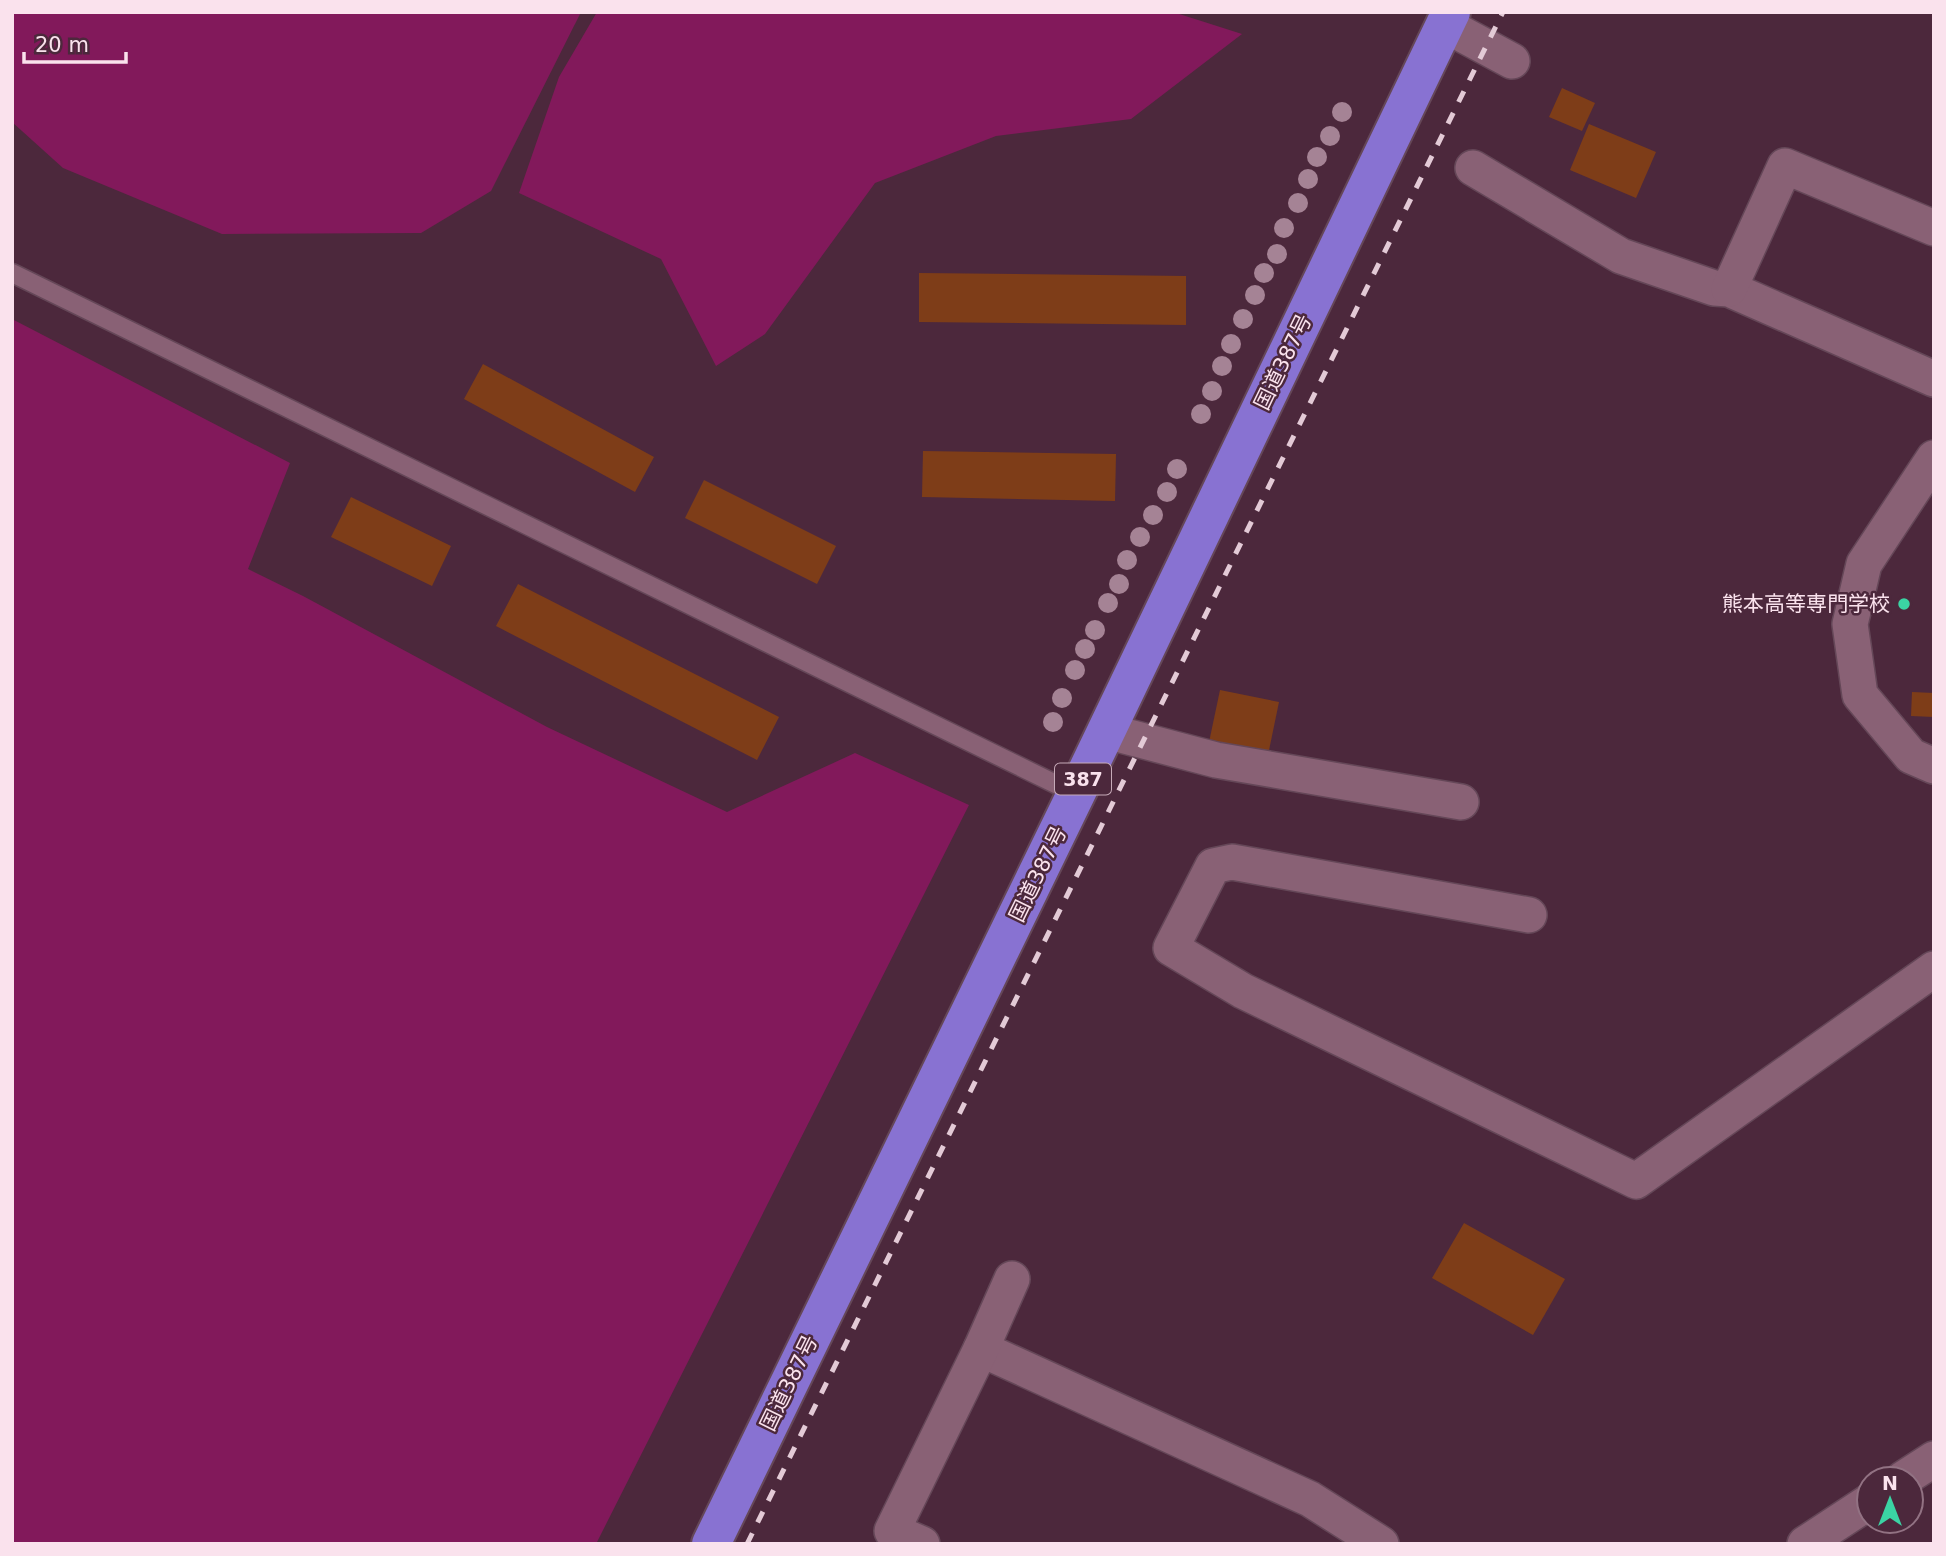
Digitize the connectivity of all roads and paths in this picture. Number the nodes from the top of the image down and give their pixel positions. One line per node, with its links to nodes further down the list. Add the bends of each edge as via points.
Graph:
1 (1448, 18): 2 (street); 9 (highway, 国道387号 / 387)
2 (1512, 61)
3 (1473, 168): 6 (street, via 1621,256)
4 (1934, 228): 6 (street, via 1785,166)
5 (12, 273): 11 (lane)
6 (1729, 289): 7 (street)
7 (1934, 379)
8 (1934, 458): 10 (street, via 1864,564 1850,624 1860,695 1910,756)
9 (1106, 731): 11 (highway, 国道387号 / 387); 12 (street, via 1216,760)
10 (1934, 766)
11 (1076, 794): 19 (highway, 国道387号 / 387)
12 (1461, 802)
13 (1529, 915): 14 (street, via 1232,862 1213,866 1171,948 1243,991 1636,1181)
14 (1934, 970)
15 (1012, 1279): 16 (street)
16 (981, 1349): 18 (street); 20 (street, via 1310,1499)
17 (1855, 1511): 21 (street)
18 (900, 1539)
19 (711, 1544)
20 (1381, 1544)
21 (1805, 1544)

